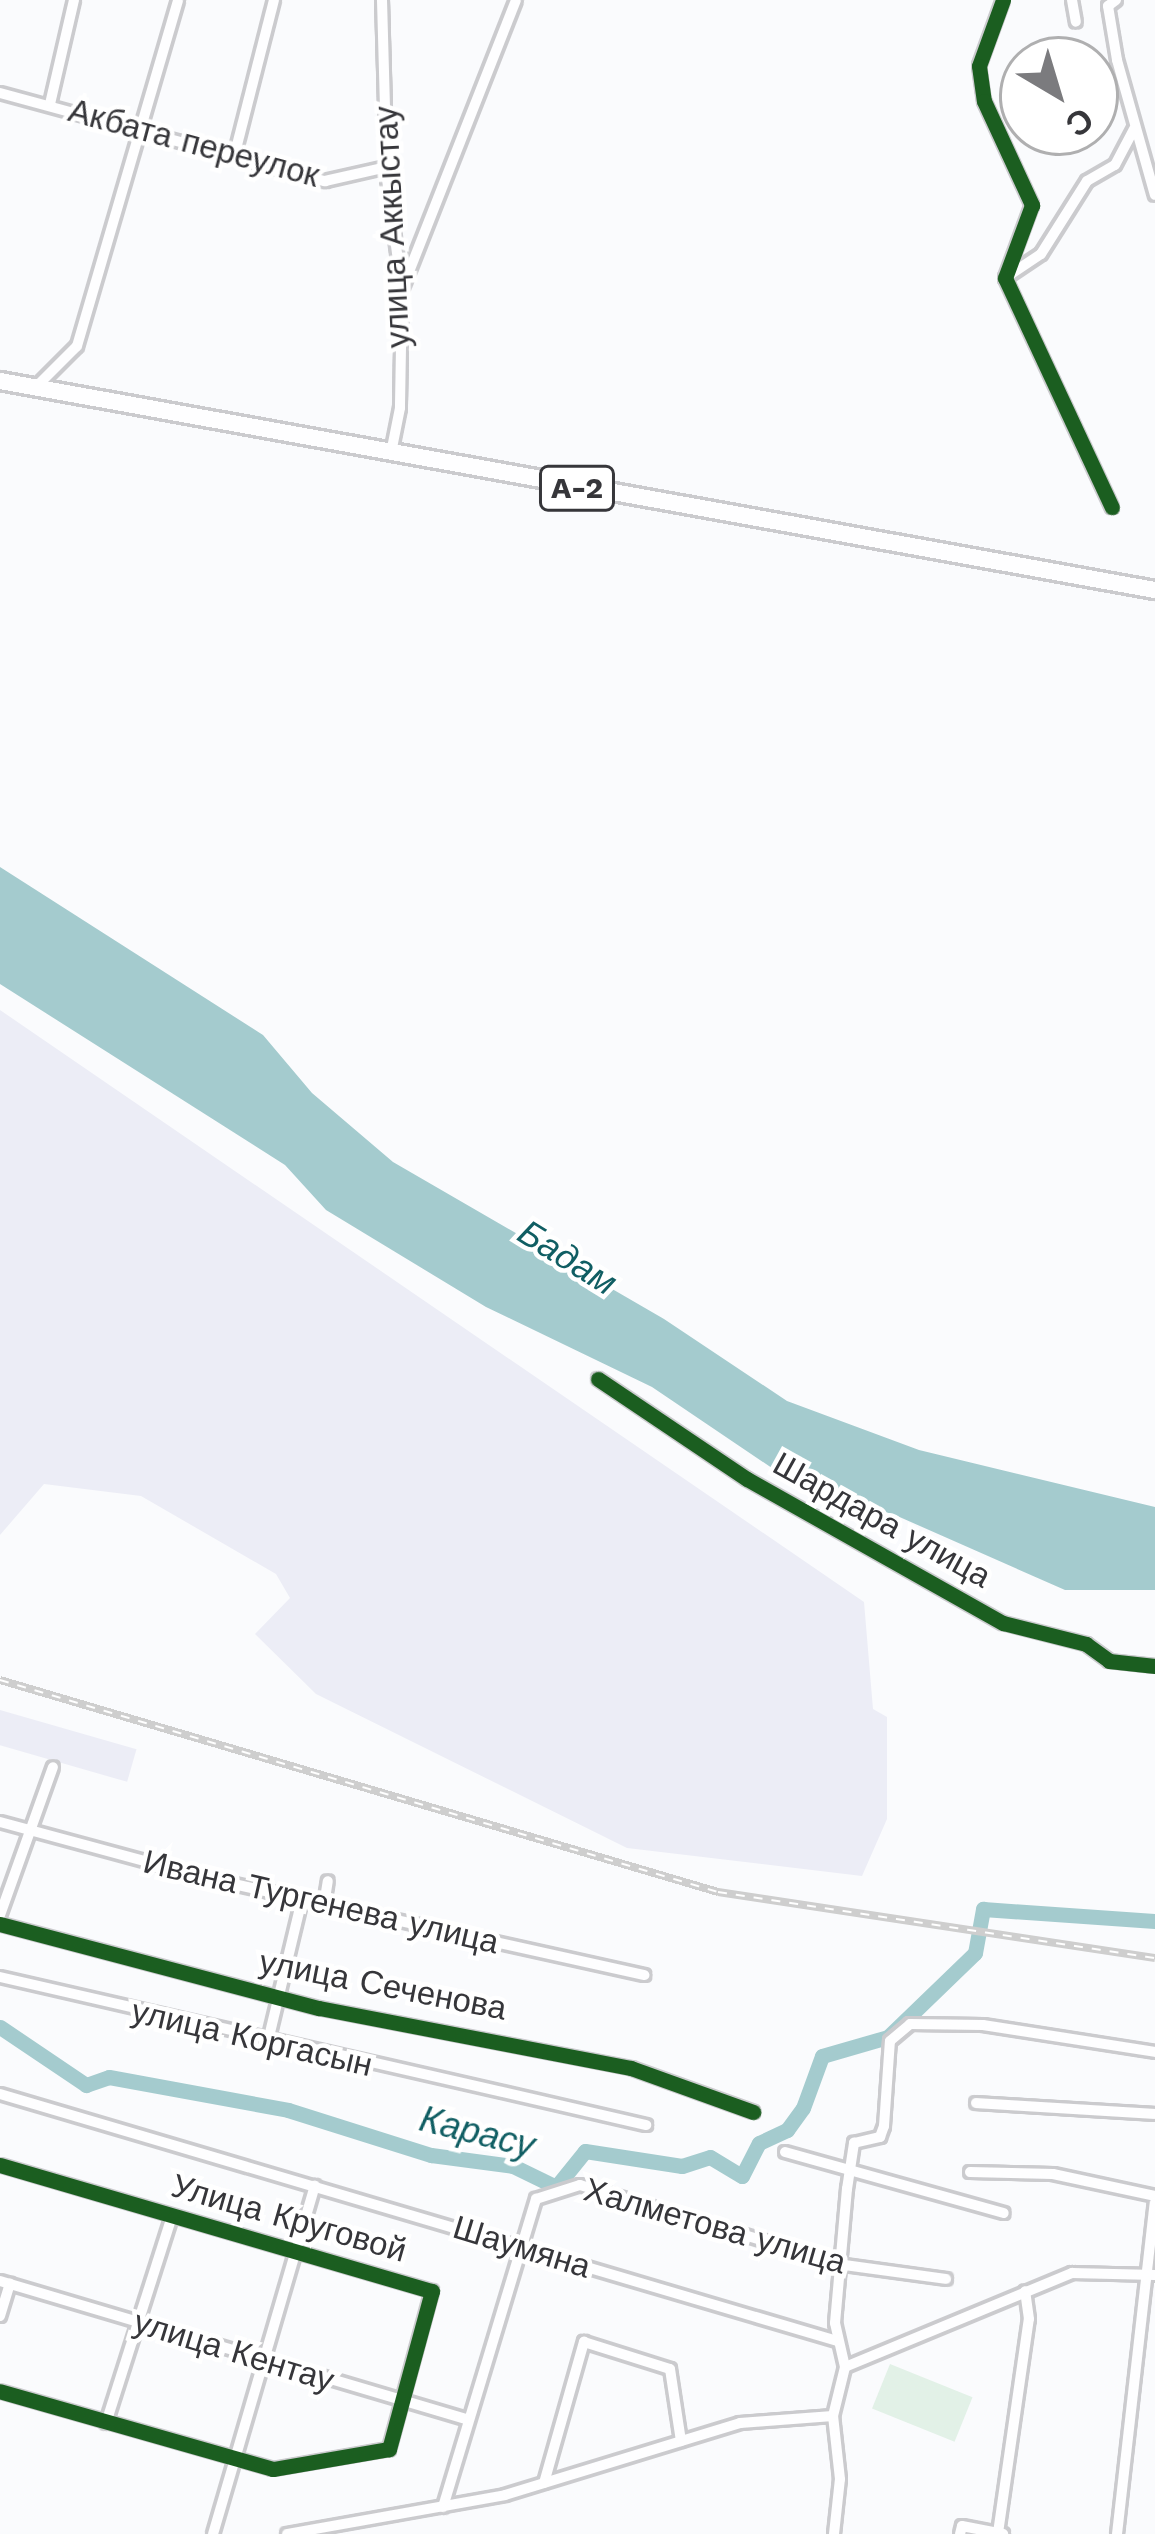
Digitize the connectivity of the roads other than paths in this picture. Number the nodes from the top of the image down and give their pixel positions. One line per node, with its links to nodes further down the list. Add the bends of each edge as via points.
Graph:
1 (74, 0): 11 (street)
2 (178, 0): 12 (street)
3 (274, 0): 14 (street)
4 (382, 0): 15 (street, улица Аккыстау)
5 (516, 0): 18 (street)
6 (1003, 0): 17 (street, via 979,66 984,101 1033,205)
7 (1072, 0): 9 (street)
8 (1117, 0): 13 (street, via 1108,6)
9 (1076, 22)
10 (0, 93): 11 (street, Акбата переулок)
11 (50, 104): 12 (street, Акбата переулок)
12 (142, 128): 14 (street, Акбата переулок); 20 (street, via 77,346)
13 (1134, 129): 16 (street); 17 (street, via 1114,165 1087,181 1041,254)
14 (235, 153): 15 (street, Акбата переулок, via 325,181)
15 (387, 167): 18 (street, улица Аккыстау)
16 (1155, 195)
17 (1005, 278): 22 (street)
18 (402, 290): 21 (street, улица Аккыстау)
19 (0, 381): 20 (highway, A-2)
20 (35, 388): 21 (highway, A-2)
21 (391, 453): 23 (highway, A-2)
22 (1112, 507)
23 (1155, 590)
24 (598, 1378): 25 (street, Шардара улица, via 747,1479 987,1614 1086,1644 1109,1661)
25 (1155, 1666)
26 (53, 1767): 28 (street)
27 (0, 1822): 28 (street, Ивана Тургенева улица)
28 (30, 1831): 30 (street, Ивана Тургенева улица); 32 (street)
29 (328, 1881): 31 (street)
30 (302, 1900): 31 (street, Ивана Тургенева улица); 35 (street)
31 (324, 1904): 33 (street, Ивана Тургенева улица)
32 (0, 1919): 35 (street, улица Сеченова)
33 (644, 1976)
34 (0, 1977): 36 (street, улица Коргасын)
35 (282, 1999): 36 (street); 40 (street, улица Сеченова, via 624,2067)
36 (268, 2042): 42 (street, улица Коргасын)
37 (1155, 2052): 46 (street, via 983,2025 910,2024 890,2041 880,2138 854,2144)
38 (0, 2094): 47 (street, Шаумяна)
39 (976, 2102): 41 (street)
40 (752, 2112)
41 (1155, 2114)
42 (646, 2125)
43 (784, 2152): 46 (street)
44 (0, 2165): 50 (street, Улица Круговой)
45 (970, 2172): 48 (street, via 1053,2174)
46 (849, 2173): 49 (street); 53 (street)
47 (315, 2186): 51 (street, Шаумяна); 52 (street)
48 (1155, 2199): 54 (street)
49 (1004, 2212)
50 (172, 2216): 52 (street, Улица Круговой); 59 (street)
51 (516, 2246): 53 (street, Халметова улица, via 536,2199 580,2185); 60 (street, Шаумяна); 66 (street, Халметова улица)
52 (293, 2251): 61 (street); 64 (street, Улица Круговой, via 432,2290)
53 (844, 2265): 55 (street, Халметова улица); 60 (street)
54 (1150, 2275): 57 (street, via 1072,2273); 77 (street)
55 (946, 2278)
56 (5, 2282): 58 (street); 59 (street, улица Кентау)
57 (1025, 2291): 62 (street); 73 (street, via 1029,2319)
58 (0, 2316)
59 (139, 2323): 61 (street, улица Кентау); 67 (street)
60 (837, 2342): 62 (street)
61 (262, 2360): 64 (street, улица Кентау); 69 (street)
62 (845, 2367): 65 (street)
63 (0, 2391): 67 (street, Улица Круговой)
64 (403, 2402): 66 (street, улица Кентау); 69 (street, Улица Круговой, via 389,2449 273,2469)
65 (833, 2416): 68 (street, via 740,2423); 76 (street, via 840,2479)
66 (468, 2420): 71 (street, Халметова улица)
67 (106, 2423): 69 (street, Улица Круговой)
68 (681, 2441): 70 (street); 70 (street, via 670,2369 584,2342)
69 (232, 2462): 74 (street)
70 (544, 2483): 71 (street)
71 (443, 2506): 75 (street)
72 (961, 2530): 73 (street)
73 (1001, 2533)
74 (213, 2534)
75 (287, 2534)
76 (834, 2534)
77 (1117, 2534)

